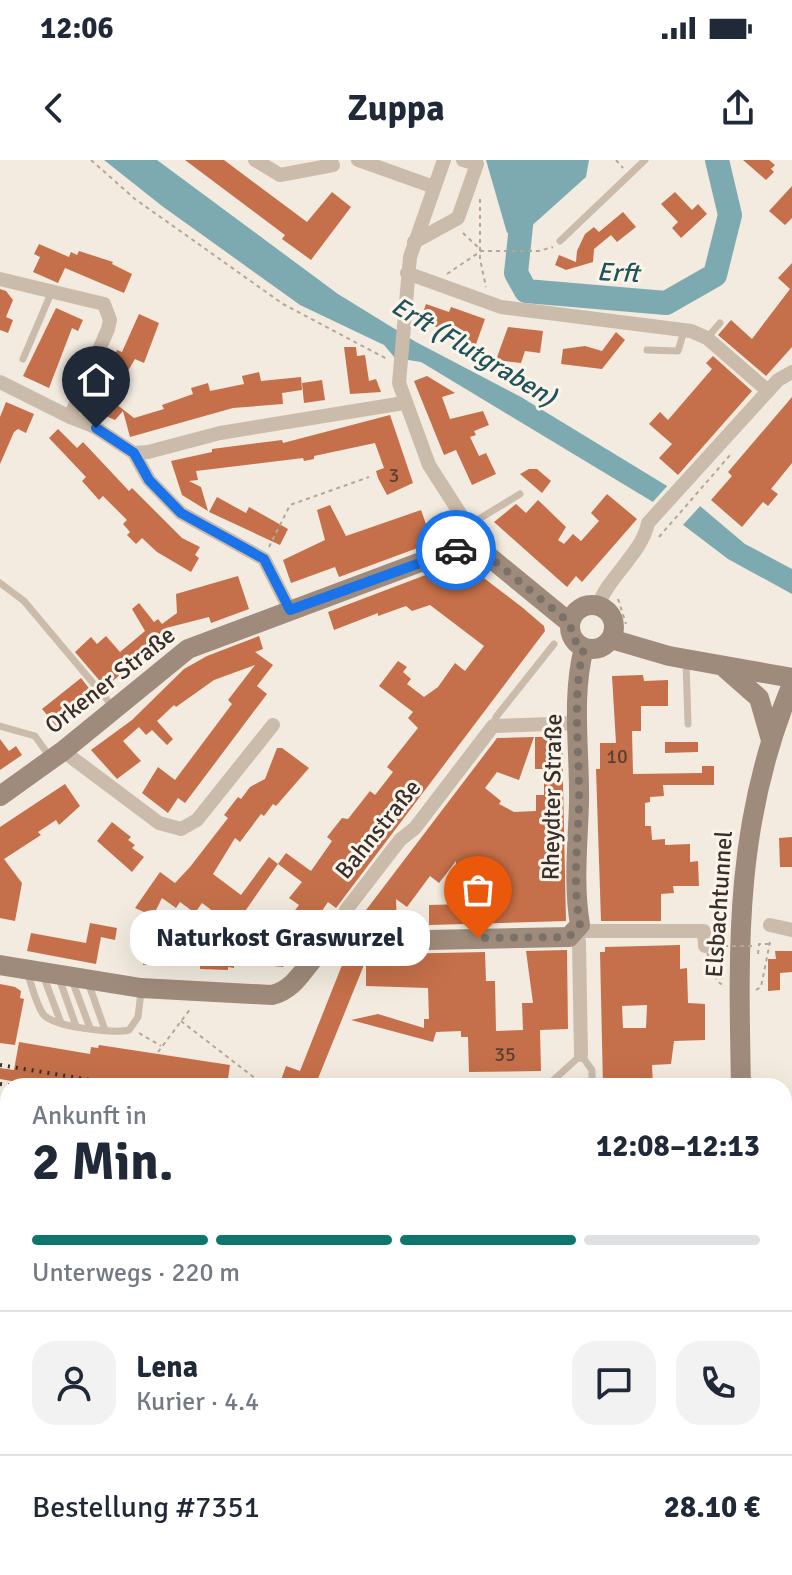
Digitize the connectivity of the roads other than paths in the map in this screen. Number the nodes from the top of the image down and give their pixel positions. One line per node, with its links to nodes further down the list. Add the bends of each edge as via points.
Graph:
1 (255, 160): 7 (street, via 282,175)
2 (348, 160): 7 (street, via 340,166)
3 (358, 160): 8 (street)
4 (444, 160): 8 (street)
5 (463, 160): 10 (street, via 477,164 452,225)
6 (645, 160): 9 (lane)
7 (330, 162)
8 (434, 187): 10 (street)
9 (560, 241)
10 (414, 242): 11 (street)
11 (407, 273): 15 (street, via 490,304); 22 (street, via 399,376)
12 (0, 279): 13 (street)
13 (53, 291): 18 (lane); 23 (street, via 101,302 110,320)
14 (720, 323): 16 (lane)
15 (685, 330): 16 (street); 17 (lane, via 678,351)
16 (707, 338): 21 (street)
17 (647, 350)
18 (23, 359)
19 (792, 372): 21 (street)
20 (0, 382): 23 (street)
21 (768, 391): 29 (street, via 648,523 645,539 608,583)
22 (404, 403): 24 (street, via 212,434); 26 (street, via 429,465)
23 (70, 417): 24 (street)
24 (134, 453): 30 (street, via 149,480 181,513 264,559)
25 (520, 494): 26 (lane)
26 (467, 527): 27 (street)
27 (487, 555): 30 (street, Orkener Straße, via 452,551); 31 (street)
28 (0, 583): 38 (lane, via 24,601)
29 (607, 601): 31 (street, via 580,608); 32 (street)
30 (290, 610): 38 (street, Orkener Straße, via 183,652)
31 (570, 623): 34 (street, via 573,639)
32 (617, 642): 34 (street); 35 (street)
33 (554, 644): 43 (lane, Bahnstraße)
34 (584, 648): 39 (street, Rheydter Straße)
35 (686, 660): 36 (street); 40 (lane)
36 (723, 666): 37 (street); 44 (street, via 759,698)
37 (792, 681): 44 (street, Elsbachtunnel)
38 (114, 708): 45 (street, Orkener Straße)
39 (578, 723): 43 (street); 49 (street, Rheydter Straße)
40 (688, 724)
41 (273, 725): 45 (street, via 197,820 178,830)
42 (0, 726): 45 (lane, via 35,736)
43 (488, 730): 50 (street, Bahnstraße, via 346,910)
44 (772, 742): 62 (street, Elsbachtunnel, via 742,876)
45 (57, 755): 46 (street, Orkener Straße)
46 (0, 796)
47 (770, 925): 48 (street)
48 (792, 930)
49 (576, 931): 50 (street, via 569,937); 51 (street, via 704,931); 59 (street, Rheydter Straße)
50 (344, 940): 54 (street, via 322,948 291,987 272,995)
51 (705, 946)
52 (3, 966): 53 (street)
53 (57, 975): 54 (street); 55 (lane); 55 (lane, via 42,1012); 56 (lane); 57 (lane); 58 (lane)
54 (141, 988): 58 (lane, via 138,1017 131,1028)
55 (61, 1023): 56 (lane)
56 (76, 1026): 57 (lane)
57 (90, 1028): 58 (lane)
58 (105, 1030)
59 (581, 1055): 60 (lane); 61 (lane, Rheydter Straße)
60 (556, 1078)
61 (592, 1078)
62 (741, 1078)

